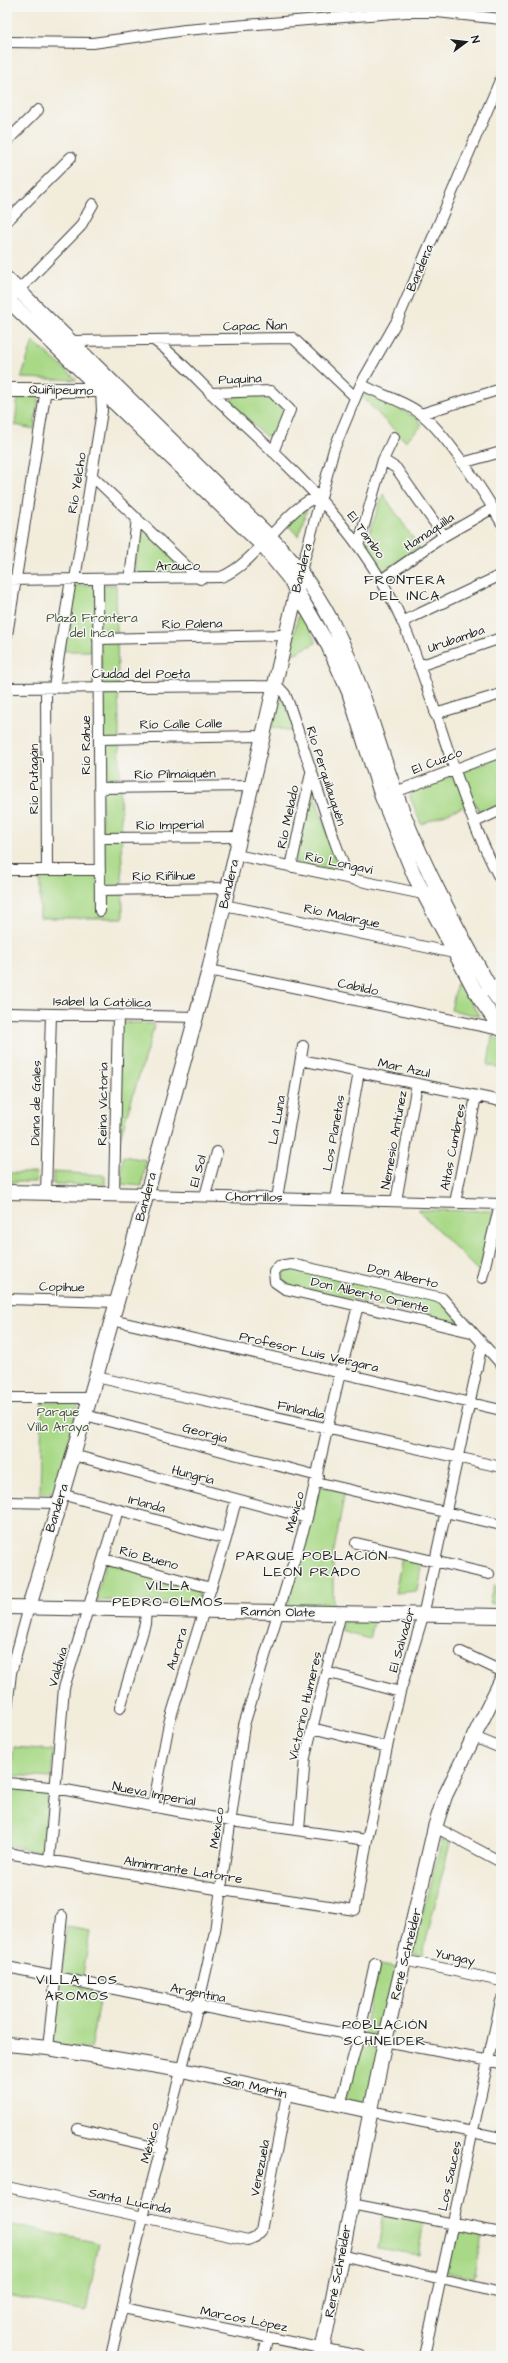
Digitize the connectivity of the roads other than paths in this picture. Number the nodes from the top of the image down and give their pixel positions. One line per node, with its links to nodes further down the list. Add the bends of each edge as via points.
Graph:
1 (501, 19): 2 (street, via 437,12 406,12 185,30 72,44)
2 (7, 42)
3 (501, 78): 14 (street, Bandera, via 398,319)
4 (38, 110): 5 (street)
5 (7, 141)
6 (71, 156): 8 (street)
7 (93, 204): 10 (street, via 80,227)
8 (7, 221)
9 (7, 279): 10 (street)
10 (18, 290): 11 (street); 12 (street)
11 (8, 300): 15 (street)
12 (70, 341): 13 (street); 15 (street)
13 (154, 341): 19 (street, El Tambo); 20 (street, Capac Ñan, via 293,338)
14 (361, 384): 20 (street, Bandera); 21 (street)
15 (106, 386): 16 (street, Quiñipeumo); 27 (street, Río Yelcho); 32 (street)
16 (46, 389): 18 (street, Quiñipeumo); 40 (street)
17 (501, 389): 21 (street)
18 (7, 390)
19 (210, 393): 23 (street, El Tambo); 23 (street, Puquina, via 271,391 290,410)
20 (355, 397): 28 (street, Bandera, via 334,449)
21 (421, 414): 26 (street)
22 (394, 438): 25 (street)
23 (273, 452): 28 (street, El Tambo)
24 (501, 452): 26 (street)
25 (383, 460): 31 (street, via 396,468); 33 (street)
26 (462, 463): 29 (street)
27 (92, 475): 30 (street); 36 (street, Río Yelcho)
28 (319, 497): 32 (street, Arauco, via 300,507); 33 (street, El Tambo); 34 (street, Bandera)
29 (498, 514): 31 (street, Hamaquilla)
30 (137, 518): 38 (street); 39 (street)
31 (444, 536): 41 (street, Hamaquilla)
32 (267, 542): 34 (street); 39 (street, Arauco, via 230,573 221,577); 42 (street)
33 (358, 546): 41 (street, El Tambo)
34 (301, 571): 42 (street, Bandera); 62 (street, via 328,614 352,664)
35 (501, 574): 43 (street)
36 (73, 579): 37 (street, Arauco); 40 (street, Arauco); 52 (street, Río Yelcho)
37 (98, 579): 38 (street, Arauco); 47 (street, Río Rahue)
38 (130, 579): 39 (street, Arauco)
39 (200, 579)
40 (12, 580): 44 (street)
41 (381, 580): 43 (street, El Tambo)
42 (296, 590): 45 (street, Bandera); 62 (street, via 328,645 343,677)
43 (402, 622): 48 (street, El Tambo)
44 (7, 635)
45 (286, 635): 47 (street, Río Palena); 49 (street, Bandera)
46 (501, 638): 48 (street, Urubamba)
47 (98, 639): 50 (street, Río Rahue)
48 (419, 666): 54 (street, El Tambo)
49 (275, 685): 50 (street, Ciudad del Poeta); 55 (street, Bandera); 59 (street, Río Perquilauquén, via 285,694)
50 (99, 687): 52 (street, Ciudad del Poeta); 56 (street, Río Rahue)
51 (7, 688): 52 (street, Ciudad del Poeta)
52 (50, 688): 70 (street, Río Putagán)
53 (501, 694): 54 (street)
54 (435, 714): 58 (street, El Tambo)
55 (263, 736): 56 (street, Río Calle Calle); 60 (street, Bandera)
56 (99, 739): 61 (street, Río Rahue)
57 (501, 752): 58 (street, El Cuzco)
58 (453, 768): 62 (street, El Cuzco); 64 (street, El Tambo)
59 (311, 773): 68 (street, Río Melado); 73 (street, Río Perquilauquén, via 337,850)
60 (251, 786): 61 (street, Río Pilmaiquén); 65 (street, Bandera)
61 (99, 788): 66 (street, Río Rahue)
62 (389, 794): 75 (street); 77 (street)
63 (501, 810): 64 (street)
64 (475, 822): 72 (street, El Tambo)
65 (240, 837): 66 (street, Río Imperial); 67 (street, Bandera)
66 (100, 838): 71 (street, Río Rahue)
67 (236, 855): 68 (street, Río Longaví); 74 (street, Bandera)
68 (291, 867): 73 (street, Río Longaví)
69 (7, 870): 70 (street)
70 (47, 870): 71 (street)
71 (100, 870): 76 (street, Río Rahue)
72 (500, 875)
73 (352, 879): 77 (street, Río Longaví)
74 (228, 888): 76 (street, Río Riñihue); 78 (street, Bandera)
75 (437, 889): 77 (street); 82 (street)
76 (100, 890): 79 (street, Río Rahue)
77 (423, 894): 80 (street)
78 (224, 905): 80 (street, Río Malargue); 81 (street, Bandera)
79 (100, 911)
80 (454, 953): 82 (street)
81 (210, 970): 87 (street, Bandera); 88 (street, Cabildo)
82 (490, 989): 83 (street); 88 (street)
83 (501, 1003)
84 (7, 1013): 85 (street, Isabel la Católica)
85 (51, 1014): 86 (street, Isabel la Católica); 97 (street, Diana de Gales)
86 (118, 1015): 87 (street, Isabel la Católica); 98 (street, Reina Victoria)
87 (197, 1017): 99 (street, Bandera)
88 (501, 1029)
89 (304, 1046): 90 (street, La Luna)
90 (301, 1060): 91 (street, Mar Azul); 101 (street, La Luna)
91 (359, 1072): 92 (street, Mar Azul); 102 (street, Los Planetas)
92 (417, 1084): 93 (street, Mar Azul); 103 (street, Nemesio Antúnez)
93 (476, 1096): 94 (street, Mar Azul); 104 (street, Altas Cumbres)
94 (501, 1101)
95 (217, 1152): 100 (street, El Sol)
96 (7, 1192): 97 (street, Chorrillos)
97 (46, 1192): 98 (street, Chorrillos)
98 (114, 1194): 99 (street, Chorrillos)
99 (146, 1195): 100 (street, Chorrillos); 109 (street, Bandera)
100 (205, 1196): 101 (street, Chorrillos)
101 (277, 1198): 102 (street, Chorrillos)
102 (336, 1200): 103 (street, Chorrillos)
103 (396, 1201): 104 (street, Chorrillos)
104 (455, 1203): 105 (street, Chorrillos)
105 (500, 1204): 107 (street)
106 (274, 1272): 110 (street, Don Alberto Oriente, via 274,1282 285,1289); 112 (street, Don Alberto, via 279,1266 291,1264 442,1298)
107 (482, 1278)
108 (7, 1299): 109 (street, Copihue)
109 (117, 1302): 111 (street, Bandera)
110 (358, 1306): 112 (street, Don Alberto Oriente); 115 (street, México)
111 (112, 1320): 115 (street, Profesor Luis Vergara); 116 (street, Bandera)
112 (472, 1332): 113 (street, Don Alberto)
113 (482, 1344): 114 (street, Don Alberto); 119 (street, El Salvador)
114 (501, 1364)
115 (340, 1373): 119 (street, Profesor Luis Vergara); 122 (street, México)
116 (96, 1376): 118 (street, Bandera); 122 (street, Finlandia)
117 (7, 1398): 118 (street)
118 (90, 1398): 121 (street, Bandera)
119 (470, 1403): 120 (street, Profesor Luis Vergara); 124 (street, El Salvador)
120 (501, 1410)
121 (85, 1415): 123 (street, Bandera); 126 (street, Georgia)
122 (328, 1430): 124 (street, Finlandia); 126 (street, México)
123 (73, 1455): 127 (street, Bandera); 128 (street, Hungría)
124 (458, 1458): 125 (street, Finlandia); 131 (street, El Salvador)
125 (501, 1467)
126 (317, 1479): 131 (street, Georgia); 132 (street, México)
127 (59, 1499): 129 (street, Irlanda); 130 (street, Irlanda); 141 (street, Bandera)
128 (236, 1500): 132 (street, Hungría); 134 (street, Aurora)
129 (7, 1502)
130 (118, 1510): 134 (street, Irlanda); 136 (street, Valdivia)
131 (446, 1511): 133 (street, Georgia); 137 (street, El Salvador)
132 (307, 1518): 145 (street, México)
133 (501, 1525)
134 (226, 1539): 139 (street, Aurora)
135 (356, 1543): 137 (street)
136 (104, 1559): 139 (street, Río Bueno); 142 (street, Valdivia)
137 (435, 1562): 138 (street); 147 (street, El Salvador)
138 (489, 1574)
139 (210, 1588): 144 (street, Aurora)
140 (7, 1607): 141 (street, Ramón Olate)
141 (29, 1607): 142 (street, Ramón Olate); 155 (street, Bandera, via 11,1674)
142 (90, 1608): 143 (street, Ramón Olate); 161 (street, Valdivia, via 64,1688)
143 (146, 1609): 144 (street, Ramón Olate); 154 (street, via 145,1624)
144 (202, 1610): 145 (street, Ramón Olate); 162 (street, Aurora, via 169,1723)
145 (280, 1612): 146 (street, Ramón Olate); 163 (street, México, via 244,1726)
146 (341, 1613): 147 (street, Ramón Olate); 151 (street, Victorino Humeres)
147 (423, 1616): 148 (street, Ramón Olate); 153 (street, El Salvador)
148 (501, 1616)
149 (461, 1652): 150 (street)
150 (501, 1671)
151 (326, 1672): 153 (street); 156 (street, Victorino Humeres)
152 (501, 1681): 157 (street, René Schneider)
153 (400, 1692): 158 (street, El Salvador)
154 (120, 1708)
155 (7, 1709)
156 (312, 1728): 158 (street); 165 (street, Victorino Humeres, via 305,1757)
157 (474, 1737): 159 (street); 164 (street, René Schneider, via 445,1796)
158 (387, 1747): 166 (street, El Salvador)
159 (501, 1748)
160 (7, 1783): 161 (street, Nueva Imperial)
161 (56, 1788): 162 (street, Nueva Imperial); 168 (street, Valdivia)
162 (153, 1807): 163 (street, Nueva Imperial)
163 (231, 1821): 165 (street, Nueva Imperial); 170 (street, México)
164 (435, 1827): 169 (street); 173 (street, René Schneider)
165 (298, 1830): 166 (street, Nueva Imperial)
166 (367, 1840): 171 (street, El Salvador)
167 (7, 1853): 168 (street, Almimrante Latorre)
168 (49, 1861): 170 (street, Almimrante Latorre)
169 (501, 1862)
170 (222, 1890): 171 (street, Almimrante Latorre); 179 (street, México)
171 (355, 1910)
172 (62, 1916): 176 (street)
173 (404, 1960): 177 (street, Yungay); 181 (street, René Schneider)
174 (375, 1963): 180 (street)
175 (7, 1967): 176 (street, Argentina)
176 (55, 1978): 179 (street, Argentina); 183 (street)
177 (501, 1981)
178 (501, 2001): 184 (street, Los Sauces)
179 (198, 2006): 180 (street, Argentina); 186 (street, México)
180 (359, 2036): 181 (street, Argentina); 188 (street)
181 (385, 2041): 184 (street, Argentina); 189 (street, René Schneider)
182 (7, 2044): 183 (street, San Martín)
183 (48, 2048): 186 (street, San Martín)
184 (488, 2060): 185 (street, Argentina); 191 (street, Los Sauces)
185 (501, 2063)
186 (182, 2070): 187 (street, San Martín); 193 (street, México)
187 (287, 2094): 188 (street, San Martín); 199 (street, Venezuela, via 261,2230)
188 (340, 2105): 189 (street, San Martín)
189 (370, 2111): 191 (street, San Martín); 195 (street, René Schneider)
190 (78, 2129): 193 (street)
191 (472, 2132): 192 (street, San Martín); 197 (street, Los Sauces)
192 (501, 2138)
193 (162, 2148): 196 (street, México)
194 (7, 2187): 196 (street, Santa Lucinda)
195 (351, 2204): 197 (street); 200 (street, René Schneider)
196 (143, 2217): 199 (street, Santa Lucinda); 203 (street, México)
197 (453, 2223): 198 (street); 201 (street, Los Sauces)
198 (501, 2233)
199 (248, 2240)
200 (341, 2255): 201 (street); 205 (street, René Schneider)
201 (441, 2279): 202 (street); 209 (street, Los Sauces)
202 (501, 2292)
203 (122, 2308): 204 (street, Marcos López); 206 (street, México)
204 (268, 2337): 205 (street, Marcos López); 207 (street)
205 (322, 2352): 208 (street, Marcos López)
206 (111, 2356)
207 (263, 2356)
208 (360, 2356)
209 (424, 2356)

